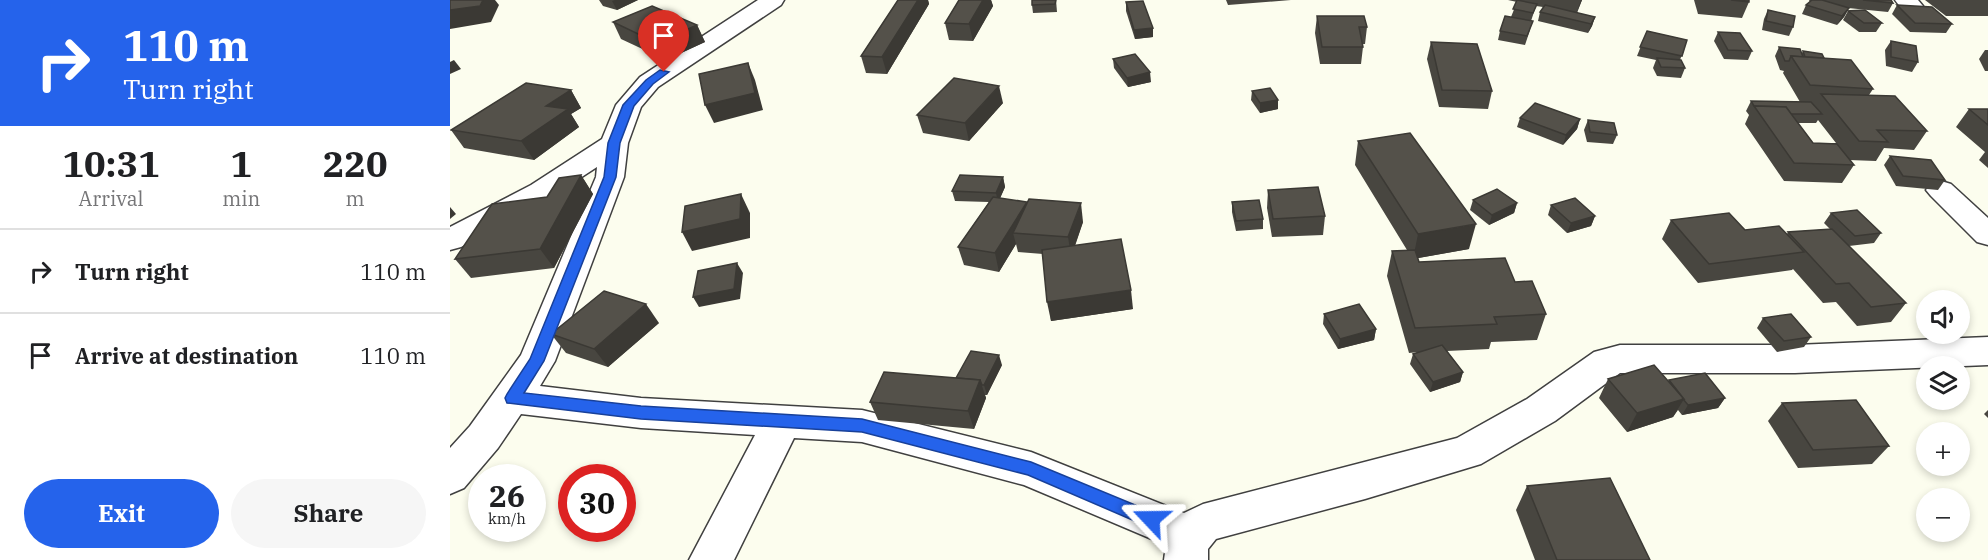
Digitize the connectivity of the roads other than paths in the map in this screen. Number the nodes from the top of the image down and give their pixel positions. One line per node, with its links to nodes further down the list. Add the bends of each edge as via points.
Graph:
1 (773, 0): 2 (street, via 650,82 628,105)
2 (614, 143): 5 (street, via 541,191); 7 (street, via 610,177 537,361)
3 (1941, 190): 4 (street)
4 (1988, 235)
5 (450, 240)
6 (1988, 351): 10 (street, via 1795,359 1620,360 1601,366 1541,410 1467,452 1203,523)
7 (513, 398): 8 (street, via 641,413); 9 (street)
8 (783, 421): 10 (street, via 862,426 1031,469); 11 (street)
9 (450, 476)
10 (1189, 548)
11 (711, 560)

